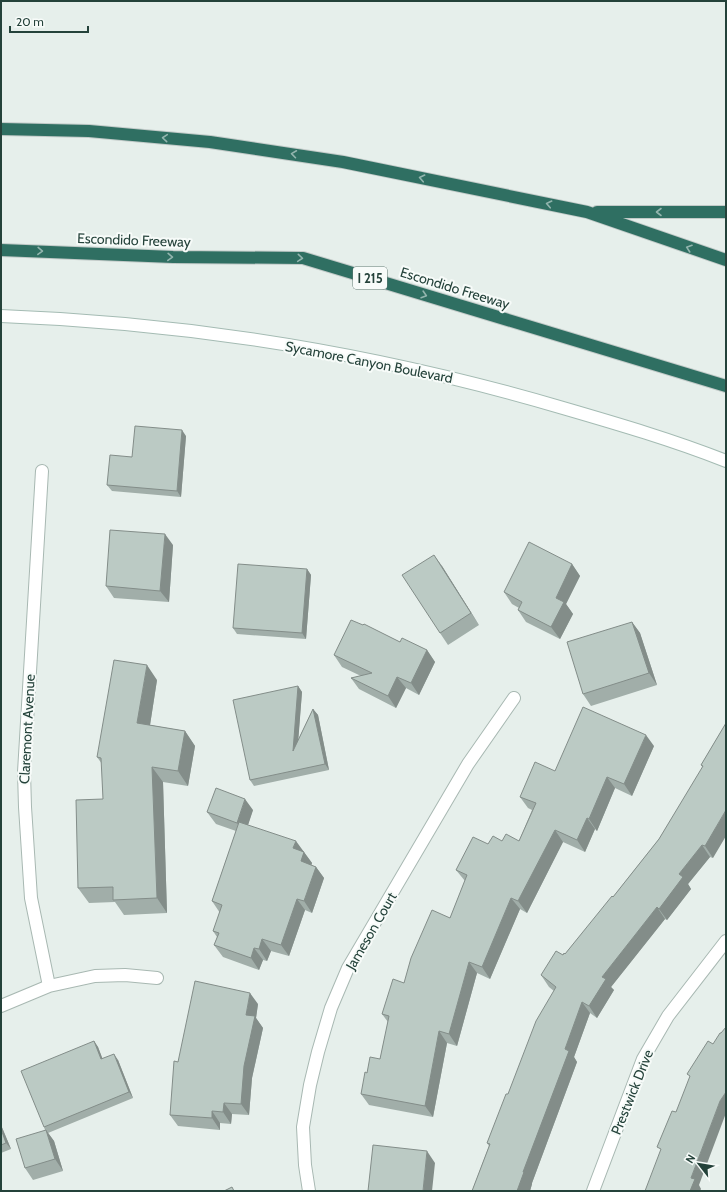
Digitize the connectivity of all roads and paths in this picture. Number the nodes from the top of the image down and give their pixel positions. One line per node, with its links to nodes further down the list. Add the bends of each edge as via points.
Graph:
1 (1, 129): 2 (highway, one-way to 1, via 343,162 210,142 89,131)
2 (587, 212): 3 (highway, one-way to 2); 5 (highway, one-way to 2)
3 (726, 212)
4 (1, 250): 7 (highway, Escondido Freeway / I 215, one-way to 7, via 173,257 303,258)
5 (726, 260)
6 (1, 316): 8 (street, Sycamore Canyon Boulevard, via 203,332 408,367 594,417)
7 (726, 386)
8 (726, 461)
9 (42, 471): 13 (street, Claremont Avenue, via 24,800 31,898)
10 (514, 698): 15 (street, Jameson Court, via 468,764 348,968 331,1008 310,1086 303,1127)
11 (726, 941): 16 (street, Prestwick Drive, via 668,1016 643,1059)
12 (157, 978): 13 (street, via 95,976)
13 (49, 986): 14 (street)
14 (1, 1006)
15 (309, 1191)
16 (593, 1191)

